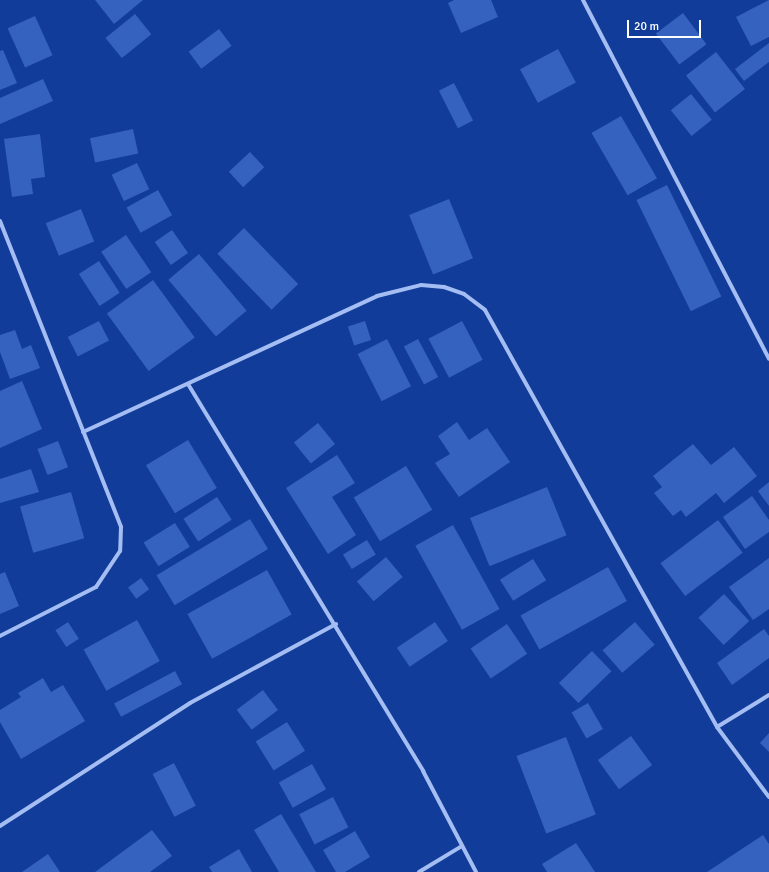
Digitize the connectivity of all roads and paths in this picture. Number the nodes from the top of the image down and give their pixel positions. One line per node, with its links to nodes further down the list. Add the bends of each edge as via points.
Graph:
1 (583, 0): 3 (street)
2 (0, 221): 5 (street)
3 (769, 359)
4 (188, 384): 5 (street); 6 (street); 9 (street, via 377,296 421,285 444,287 464,294 485,310)
5 (84, 432): 7 (street, via 121,527 120,551 96,587)
6 (336, 624): 11 (street, via 190,703); 12 (street, via 423,771)
7 (0, 636)
8 (769, 695): 9 (street)
9 (716, 727): 10 (street)
10 (769, 798)
11 (0, 826)
12 (462, 846): 13 (street); 14 (street)
13 (419, 872)
14 (476, 872)

